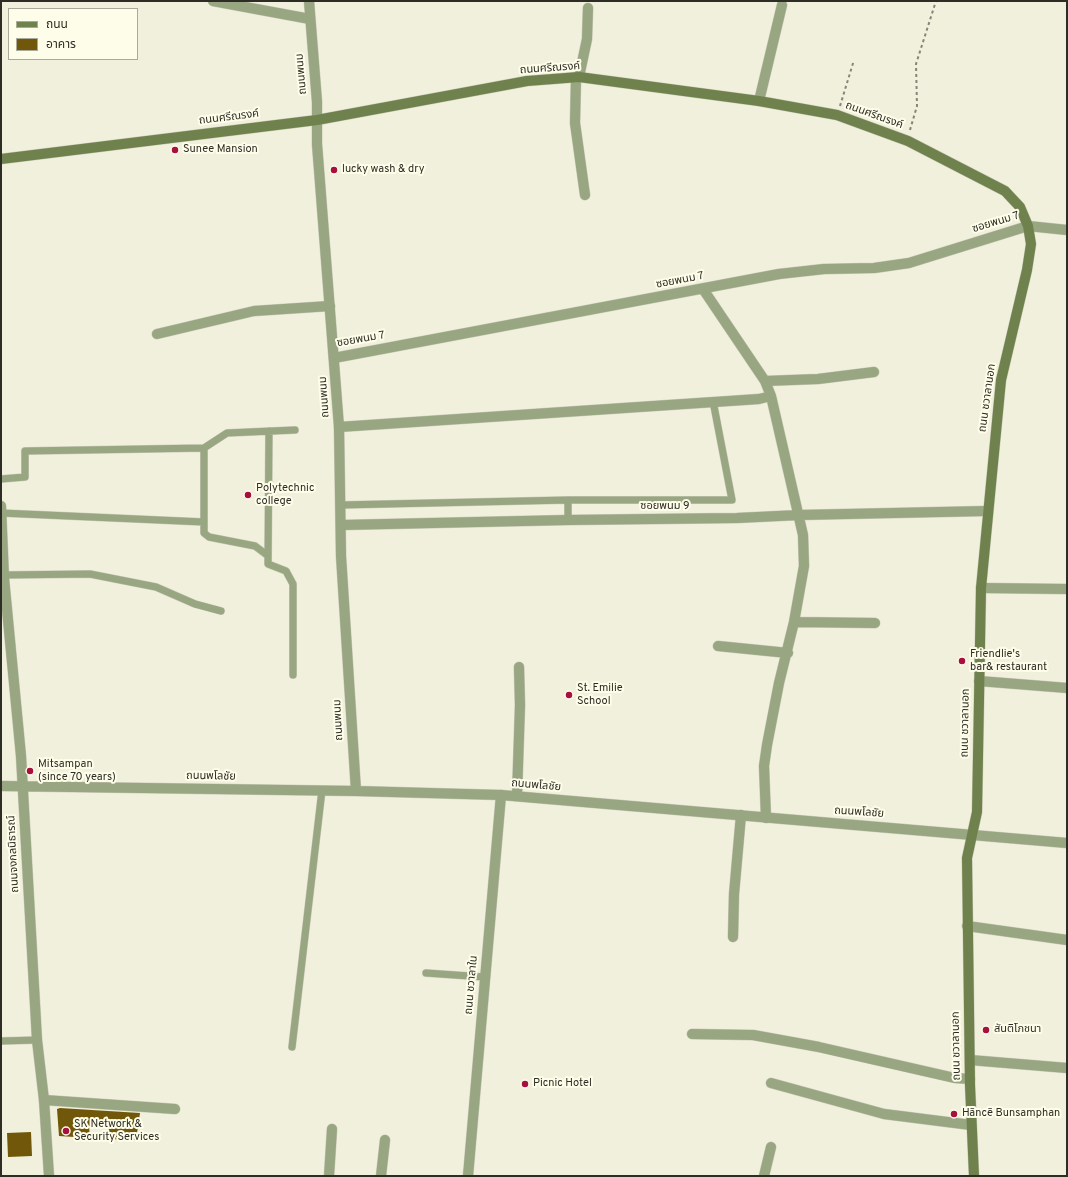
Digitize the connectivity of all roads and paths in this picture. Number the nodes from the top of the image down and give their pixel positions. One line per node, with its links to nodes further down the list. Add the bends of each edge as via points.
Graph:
1 (213, 1): 6 (street)
2 (309, 1): 6 (street, ถนนพนม)
3 (936, 1): 12 (path, via 916,64 916,106)
4 (782, 5): 9 (street)
5 (588, 8): 8 (street, via 588,39)
6 (310, 19): 11 (street, ถนนพนม)
7 (854, 60): 10 (path)
8 (578, 77): 9 (main road, ถนนศรีณรงค์); 11 (main road, ถนนศรีณรงค์, via 527,81); 14 (street, via 575,123)
9 (759, 101): 10 (main road, ถนนศรีณรงค์)
10 (837, 115): 12 (main road, ถนนศรีณรงค์)
11 (317, 120): 13 (main road, ถนนศรีณรงค์); 18 (street, ถนนพนม)
12 (908, 141): 15 (main road, ถนนศรีณรงค์, via 1005,191 1020,207)
13 (1, 158)
14 (585, 195)
15 (1028, 226): 16 (street); 17 (street, ซอยพนม 7, via 910,263 779,274); 33 (main road, ถนน ชวาลานอก, via 1031,244 1001,380)
16 (1067, 230)
17 (703, 289): 20 (street, ซอยพนม 7); 22 (street)
18 (330, 306): 19 (street, via 254,311); 20 (street, ถนนพนม)
19 (158, 334)
20 (334, 358): 25 (street, ถนนพนม)
21 (874, 372): 22 (street, via 818,379)
22 (765, 381): 23 (street)
23 (771, 396): 24 (street); 35 (street)
24 (713, 401): 25 (street); 30 (lane, via 732,500)
25 (339, 427): 31 (street, ถนนพนม)
26 (295, 430): 27 (lane)
27 (269, 431): 28 (lane, via 227,433); 39 (lane)
28 (204, 448): 29 (lane, via 25,450 25,477); 37 (lane)
29 (1, 479)
30 (568, 500): 31 (lane); 36 (lane)
31 (341, 505): 38 (street, ถนนพนม)
32 (1, 506): 34 (street, ถนนจงกลนิธารณ์)
33 (988, 511): 35 (street, ซอยพนม 9); 41 (main road, ถนน ชวาลานอก)
34 (1, 513): 37 (lane); 40 (street, ถนนจงกลนิธารณ์)
35 (799, 515): 36 (street, ซอยพนม 9); 44 (street, via 803,535 804,566)
36 (568, 520): 38 (street, ซอยพนม 9)
37 (204, 522): 39 (lane, via 204,533 209,537 256,546)
38 (342, 525): 55 (street, ถนนพนม, via 341,556)
39 (268, 555): 49 (lane, via 268,564 286,571 293,584)
40 (3, 577): 43 (lane, via 90,574 156,587 195,604); 53 (street, ถนนจงกลนิธารณ์)
41 (981, 588): 42 (street); 50 (main road, ถนน ชวาลานอก)
42 (1067, 589)
43 (221, 611)
44 (794, 622): 45 (street); 47 (street)
45 (875, 623)
46 (718, 646): 47 (street)
47 (788, 653): 59 (street, via 779,683 764,766)
48 (519, 667): 57 (street)
49 (293, 675)
50 (979, 681): 51 (street); 60 (main road, ถนน ชวาลานอก, via 977,812)
51 (1067, 688)
52 (1, 786): 53 (street, ถนนพโลชัย)
53 (22, 787): 54 (street, ถนนพโลชัย); 68 (street, ถนนจงกลนิธารณ์)
54 (322, 790): 55 (street, ถนนพโลชัย); 70 (lane)
55 (356, 791): 56 (street, ถนนพโลชัย)
56 (501, 795): 57 (street, ถนนพโลชัย); 66 (street, ถนน ชวาลาใน)
57 (517, 796): 58 (street, ถนนพโลชัย)
58 (741, 815): 59 (street, ถนนพโลชัย); 63 (street)
59 (766, 818): 60 (street, ถนนพโลชัย)
60 (972, 834): 61 (street, ถนนพโลชัย); 62 (main road, ถนน ชวาลานอก, via 967,858)
61 (1067, 843)
62 (968, 926): 64 (street); 71 (main road, ถนน ชวาลานอก)
63 (733, 938)
64 (1067, 940)
65 (426, 973): 66 (lane)
66 (484, 977): 84 (street, ถนน ชวาลาใน)
67 (692, 1034): 73 (street, via 754,1035)
68 (37, 1040): 69 (lane); 75 (street, ถนนจงกลนิธารณ์)
69 (1, 1042)
70 (292, 1047)
71 (970, 1060): 72 (street); 73 (main road, ถนน ชวาลานอก)
72 (1067, 1068)
73 (970, 1079): 77 (main road, ถนน ชวาลานอก)
74 (771, 1083): 77 (street, via 884,1114)
75 (44, 1100): 76 (street); 81 (street, ถนนจงกลนิธารณ์)
76 (175, 1109)
77 (971, 1125): 86 (main road, ถนน ชวาลานอก)
78 (332, 1129): 82 (street)
79 (385, 1140): 83 (street)
80 (771, 1147): 85 (street)
81 (49, 1176)
82 (329, 1176)
83 (381, 1176)
84 (468, 1176)
85 (764, 1176)
86 (974, 1176)

